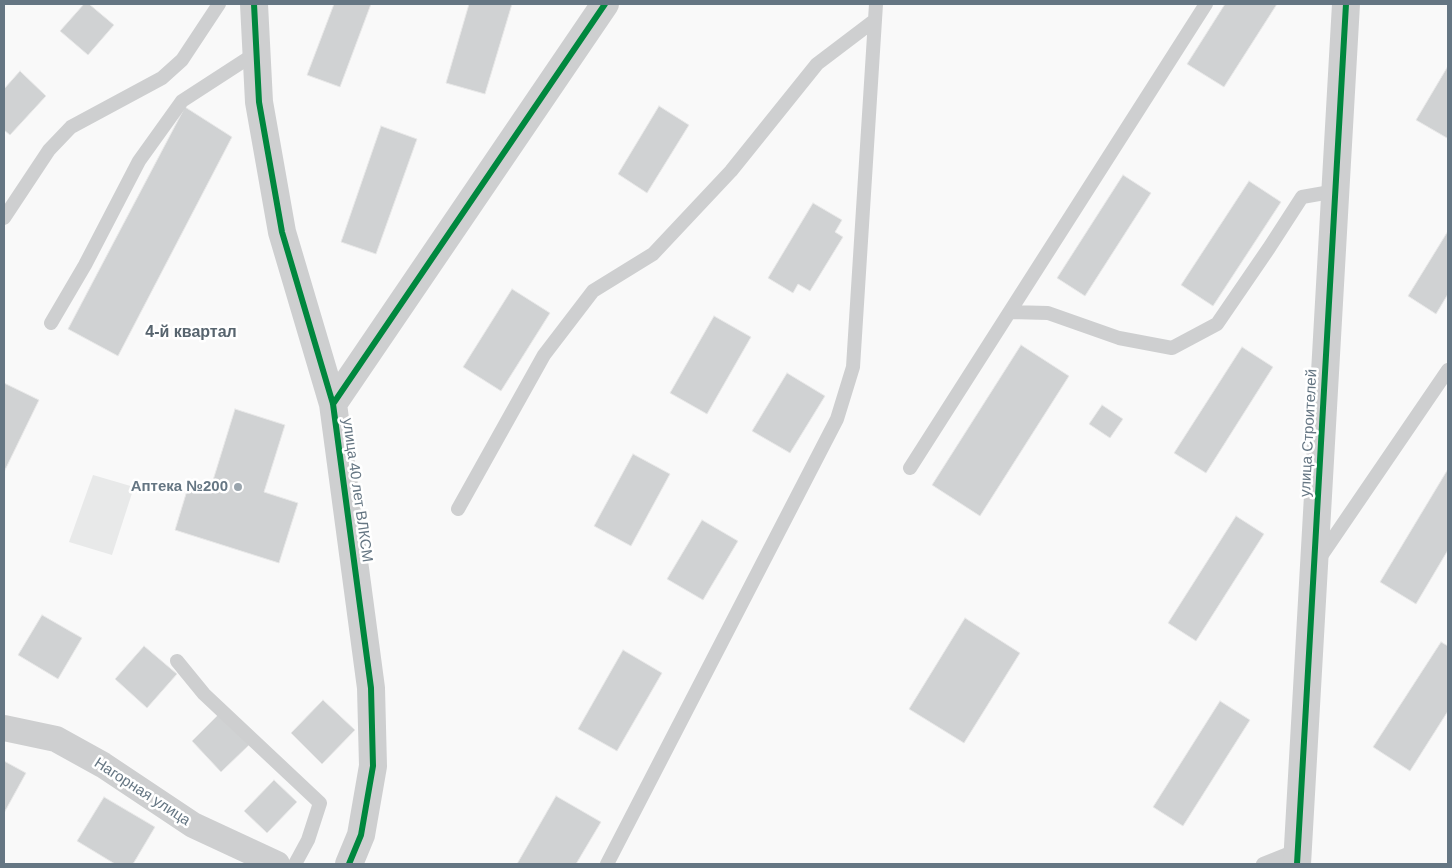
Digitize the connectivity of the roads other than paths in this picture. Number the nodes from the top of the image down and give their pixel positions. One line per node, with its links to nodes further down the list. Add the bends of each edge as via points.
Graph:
1 (219, 4): 10 (lane, via 182,60 162,78 72,127 49,150)
2 (254, 4): 8 (street, улица 40 лет ВЛКСМ)
3 (606, 4): 14 (street)
4 (876, 4): 7 (lane)
5 (1206, 4): 11 (lane)
6 (1346, 4): 9 (street, улица Строителей)
7 (874, 20): 16 (lane, via 817,64 731,170 653,254 593,290 544,355); 24 (lane, via 853,367 837,419)
8 (256, 53): 12 (lane, via 182,101 139,161); 14 (street, улица 40 лет ВЛКСМ, via 259,102 282,232)
9 (1336, 192): 11 (lane, via 1302,196 1217,324 1172,348 1118,338 1048,313); 17 (street, улица Строителей)
10 (4, 218)
11 (1010, 312): 15 (lane)
12 (51, 324)
13 (1448, 370): 17 (lane)
14 (333, 404): 23 (street, улица 40 лет ВЛКСМ, via 372,688 373,766 360,835)
15 (910, 468)
16 (458, 509)
17 (1314, 566): 20 (street, улица Строителей)
18 (177, 660): 22 (lane, via 204,694 320,802 308,840)
19 (4, 728): 21 (street, Нагорная улица, via 56,739 104,766 193,826)
20 (1297, 857): 25 (lane)
21 (277, 864)
22 (295, 864)
23 (348, 864)
24 (607, 864)
25 (1263, 864)

